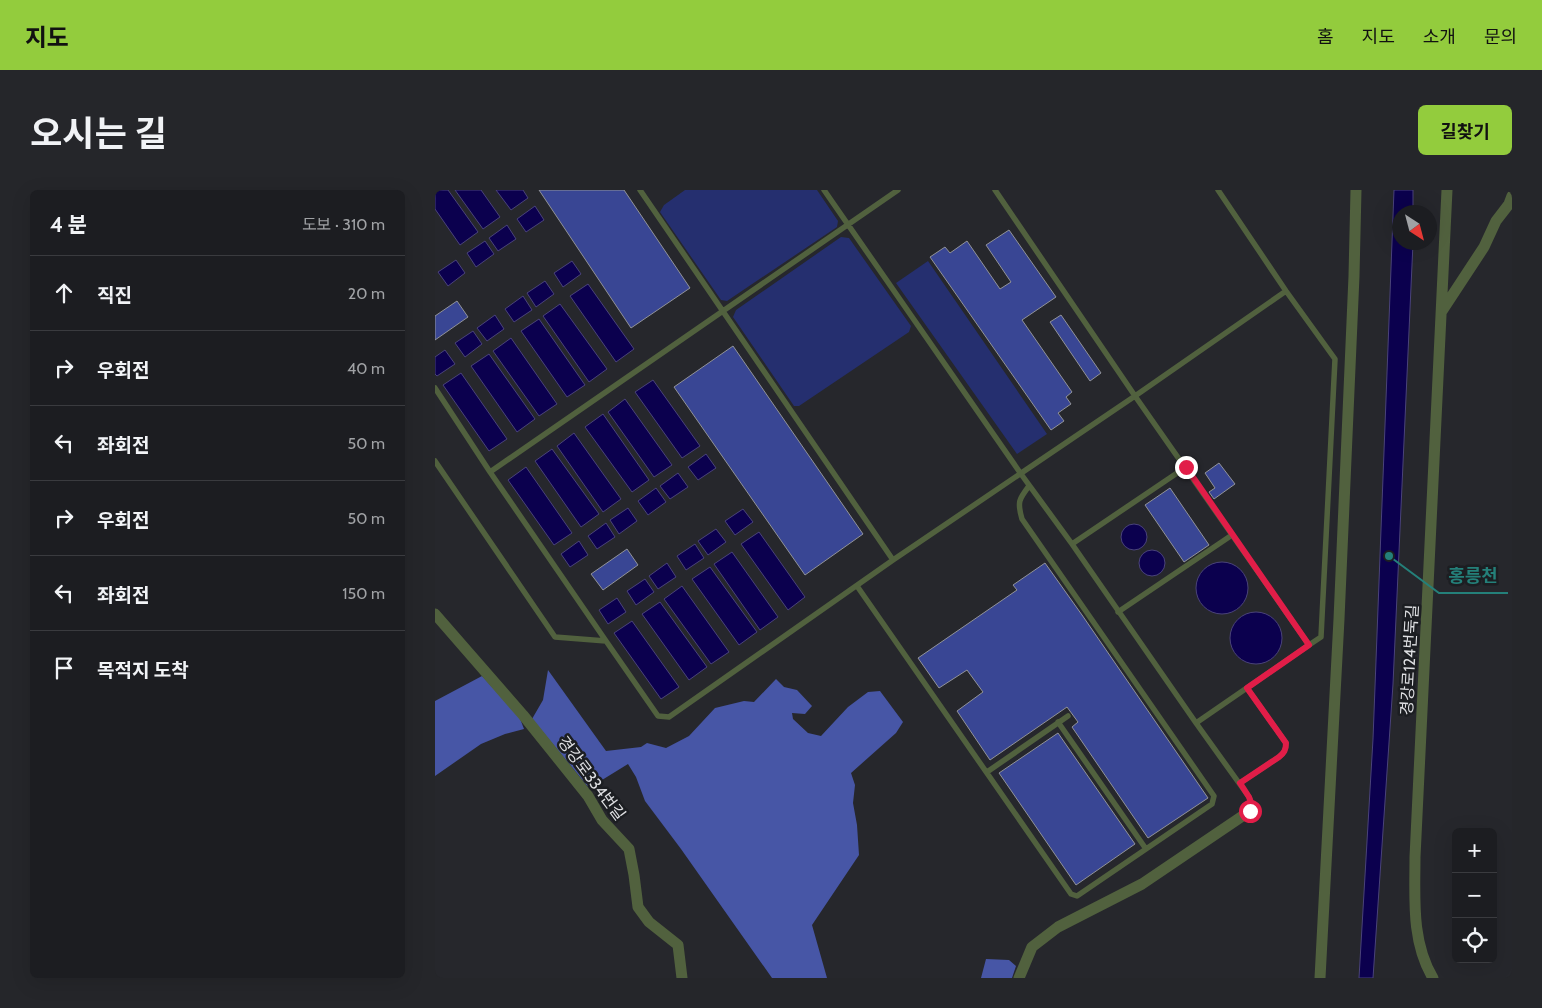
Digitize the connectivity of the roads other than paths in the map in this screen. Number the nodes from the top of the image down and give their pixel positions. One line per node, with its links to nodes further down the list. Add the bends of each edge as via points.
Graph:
1 (640, 190): 11 (lane)
2 (824, 190): 9 (lane)
3 (898, 190): 9 (lane)
4 (995, 190): 14 (lane)
5 (1218, 190): 10 (lane)
6 (1356, 190): 38 (street)
7 (1447, 190): 12 (street, 경강로124번둑길)
8 (1512, 196): 12 (street, via 1484,247)
9 (848, 225): 11 (lane); 18 (lane)
10 (1287, 291): 14 (lane); 27 (lane, via 1335,359 1321,637)
11 (723, 312): 17 (lane); 22 (lane)
12 (1441, 312): 39 (street, 경강로124번둑길, via 1415,866 1419,947)
13 (435, 388): 17 (lane)
14 (1135, 396): 16 (lane); 18 (lane)
15 (435, 461): 26 (lane, via 555,636)
16 (1186, 467): 20 (lane); 21 (lane)
17 (490, 472): 26 (lane)
18 (1021, 474): 19 (lane); 22 (lane)
19 (1029, 486): 21 (lane); 35 (lane, via 1019,506 1022,519 1214,796 1212,804)
20 (1232, 535): 24 (lane); 27 (lane)
21 (1072, 544): 24 (lane)
22 (893, 560): 23 (lane)
23 (857, 586): 26 (lane, via 669,717 658,716); 32 (lane)
24 (1119, 612): 31 (lane)
25 (435, 614): 36 (street, 경강로334번길, via 523,715 588,796 602,820 629,850 638,907 649,922 678,945)
26 (606, 641)
27 (1309, 645): 28 (lane)
28 (1247, 688): 31 (lane); 33 (lane, via 1286,743 1286,748 1279,757)
29 (1068, 716): 30 (lane)
30 (1058, 722): 32 (lane); 35 (lane)
31 (1197, 723): 33 (lane)
32 (987, 772): 35 (lane, via 1071,894 1077,896)
33 (1240, 783): 34 (lane, via 1252,805)
34 (1244, 815): 37 (street, via 1142,884 1058,927 1032,947)
35 (1146, 849)
36 (682, 978)
37 (1019, 978)
38 (1320, 978)
39 (1433, 978)

